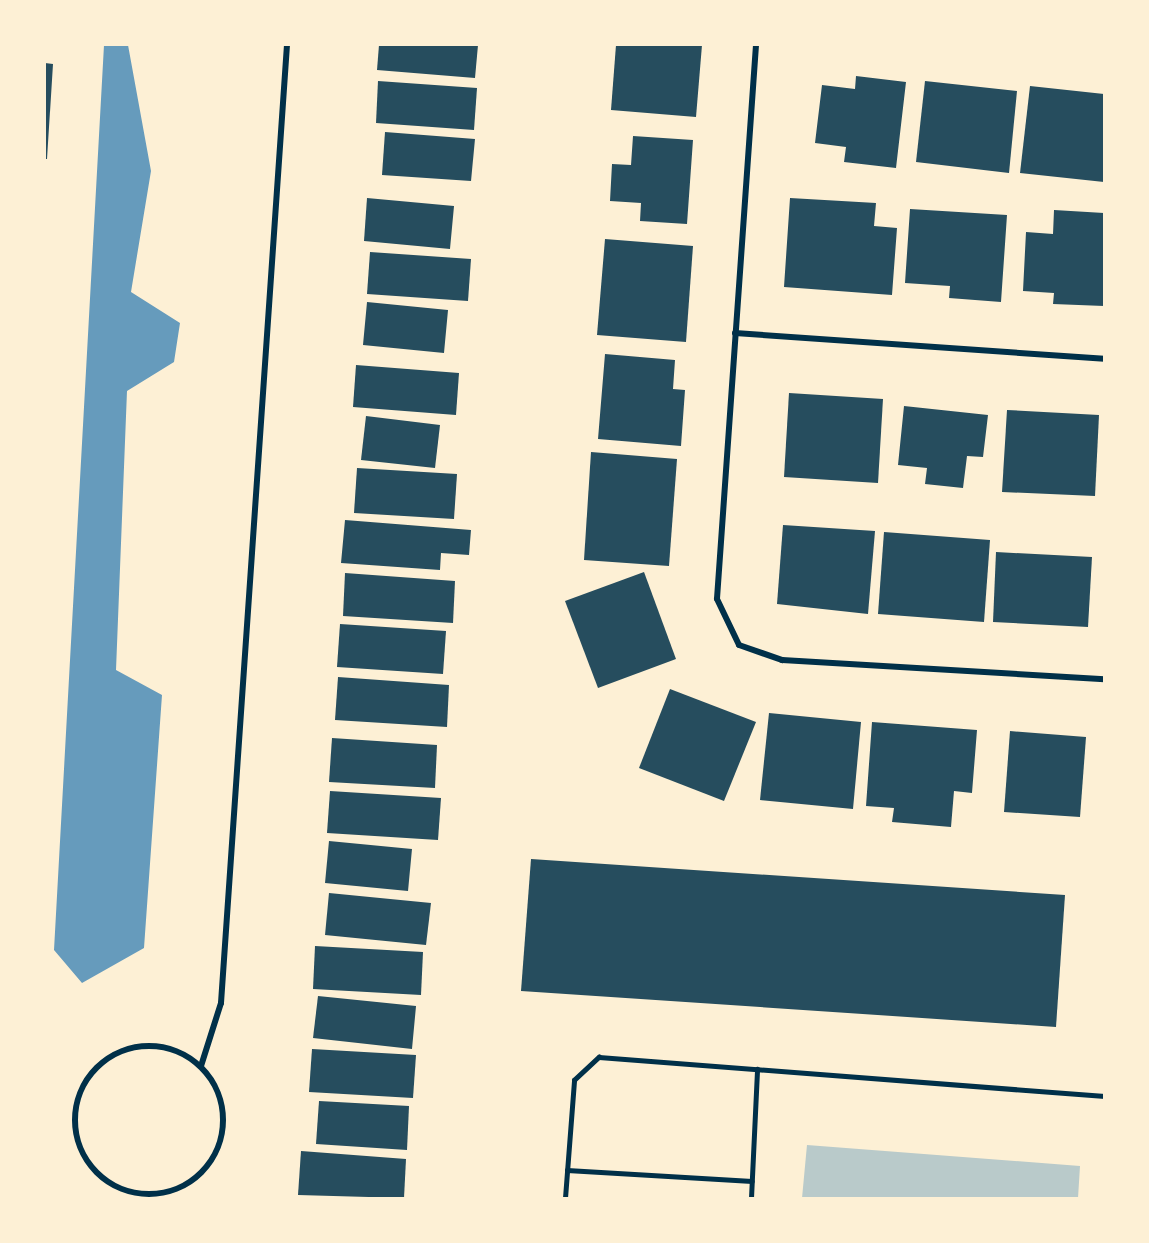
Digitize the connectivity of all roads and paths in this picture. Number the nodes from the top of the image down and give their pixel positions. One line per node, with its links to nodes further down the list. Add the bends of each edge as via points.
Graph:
1 (287, 45): 6 (street, via 221,1003)
2 (756, 45): 3 (street)
3 (735, 333): 4 (street); 5 (street, via 717,599 739,645 782,660)
4 (1104, 359)
5 (1104, 679)
6 (201, 1066): 6 (street, via 180,1052 154,1045 128,1048 105,1059 87,1077 76,1101 74,1127 81,1152 96,1173 116,1187 138,1194 161,1194 184,1186 203,1172 216,1153 223,1130 223,1107 215,1085)
7 (757, 1069): 8 (lane); 9 (lane, via 599,1057 574,1080); 10 (lane)
8 (1104, 1096)
9 (567, 1170): 10 (lane); 11 (lane)
10 (752, 1181): 12 (lane)
11 (565, 1198)
12 (751, 1198)

